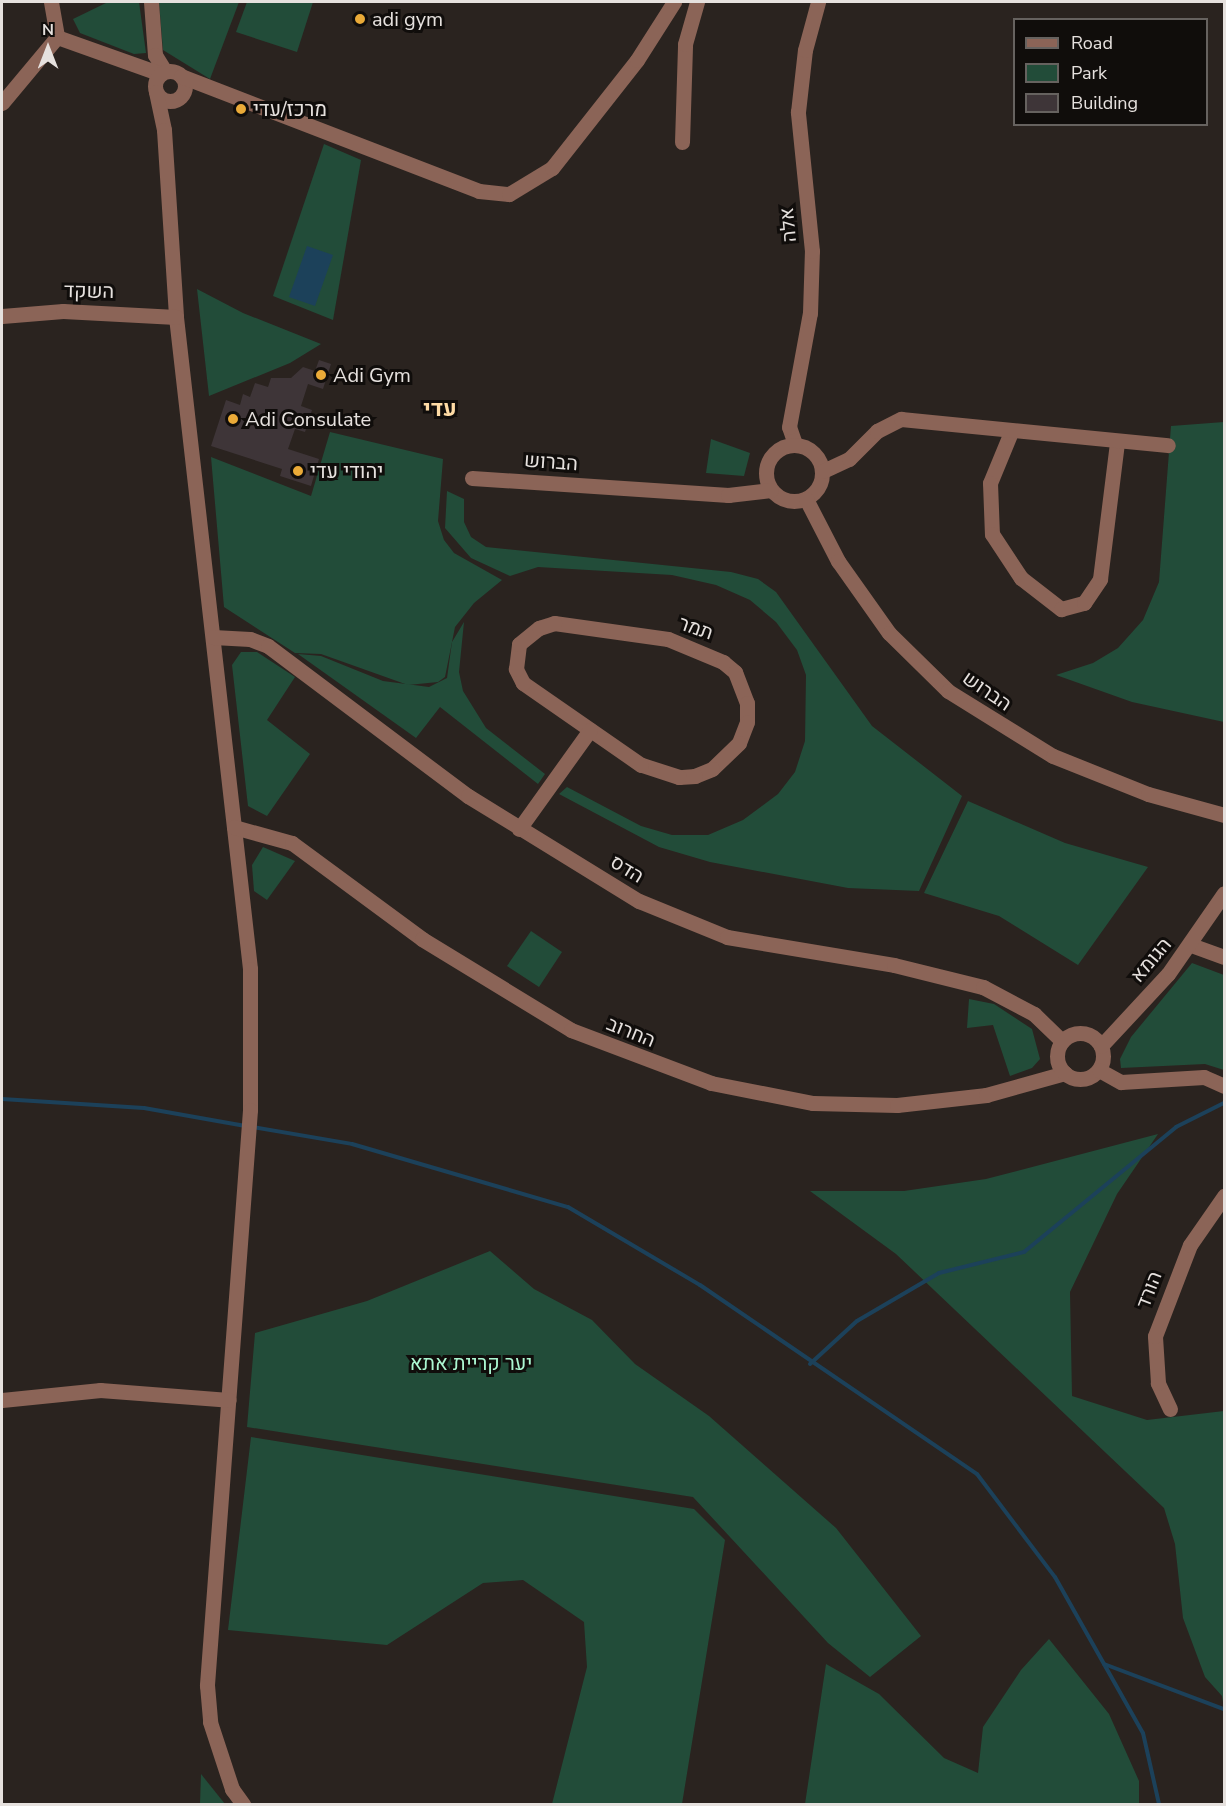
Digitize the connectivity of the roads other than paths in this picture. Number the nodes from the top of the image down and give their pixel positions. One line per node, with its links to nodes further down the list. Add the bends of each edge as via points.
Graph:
1 (51, 2): 7 (street)
2 (151, 2): 9 (street)
3 (674, 2): 4 (street); 10 (street, via 637,60 552,168 509,194 479,191)
4 (692, 2)
5 (698, 2): 14 (street, via 685,44)
6 (818, 2): 19 (street, אלה, via 805,50 798,112 812,251 810,313 789,427)
7 (57, 37): 9 (street); 12 (street)
8 (181, 75): 9 (street); 10 (street); 11 (street)
9 (159, 81): 11 (street, via 163,99); 13 (street)
10 (210, 90): 11 (street)
11 (178, 98): 13 (street)
12 (2, 104)
13 (164, 130): 16 (street)
14 (682, 142)
15 (2, 316): 16 (street, השקד, via 63,311)
16 (176, 317): 25 (street)
17 (1011, 432): 18 (street); 18 (street, via 990,483 992,534 1021,578 1062,609 1084,603 1100,579); 21 (street, via 901,419 877,431 849,459)
18 (1117, 442): 20 (street)
19 (795, 444): 21 (street, via 813,452); 23 (street, via 779,450 767,462)
20 (1168, 445)
21 (823, 471): 24 (street, via 817,490)
22 (472, 478): 23 (street, הברוש, via 728,495)
23 (771, 490): 24 (street, via 786,500)
24 (806, 499): 27 (street, הברוש, via 838,561 889,633 948,691 1053,756 1148,794)
25 (213, 637): 28 (street); 29 (street, הדס, via 250,639 268,646)
26 (590, 730): 26 (street, תמר, via 660,773 695,776 712,769 739,743 747,722 743,685 723,662 687,644 570,623 539,628 519,644 516,669 522,683); 29 (street)
27 (1224, 815)
28 (234, 827): 36 (street, החרוב, via 292,843 422,939 571,1030 711,1083 813,1103 897,1105 986,1095); 40 (street, via 250,969 250,1110)
29 (519, 829): 33 (street, הדס, via 682,921 768,947 894,965 974,984 1010,998)
30 (1224, 893): 31 (street, הגומא)
31 (1191, 945): 32 (street); 34 (street, הגומא)
32 (1224, 957)
33 (1062, 1041): 34 (street, via 1083,1033); 36 (street, via 1057,1054)
34 (1101, 1046): 35 (street)
35 (1099, 1070): 36 (street, via 1079,1079); 37 (street, via 1121,1082 1204,1077)
36 (1065, 1073)
37 (1224, 1086)
38 (1224, 1196): 41 (street, הורד, via 1190,1245 1155,1336 1158,1383)
39 (2, 1400): 40 (street, via 100,1389)
40 (229, 1400): 42 (street, via 207,1685 210,1722 232,1789)
41 (1170, 1409)
42 (243, 1804)

